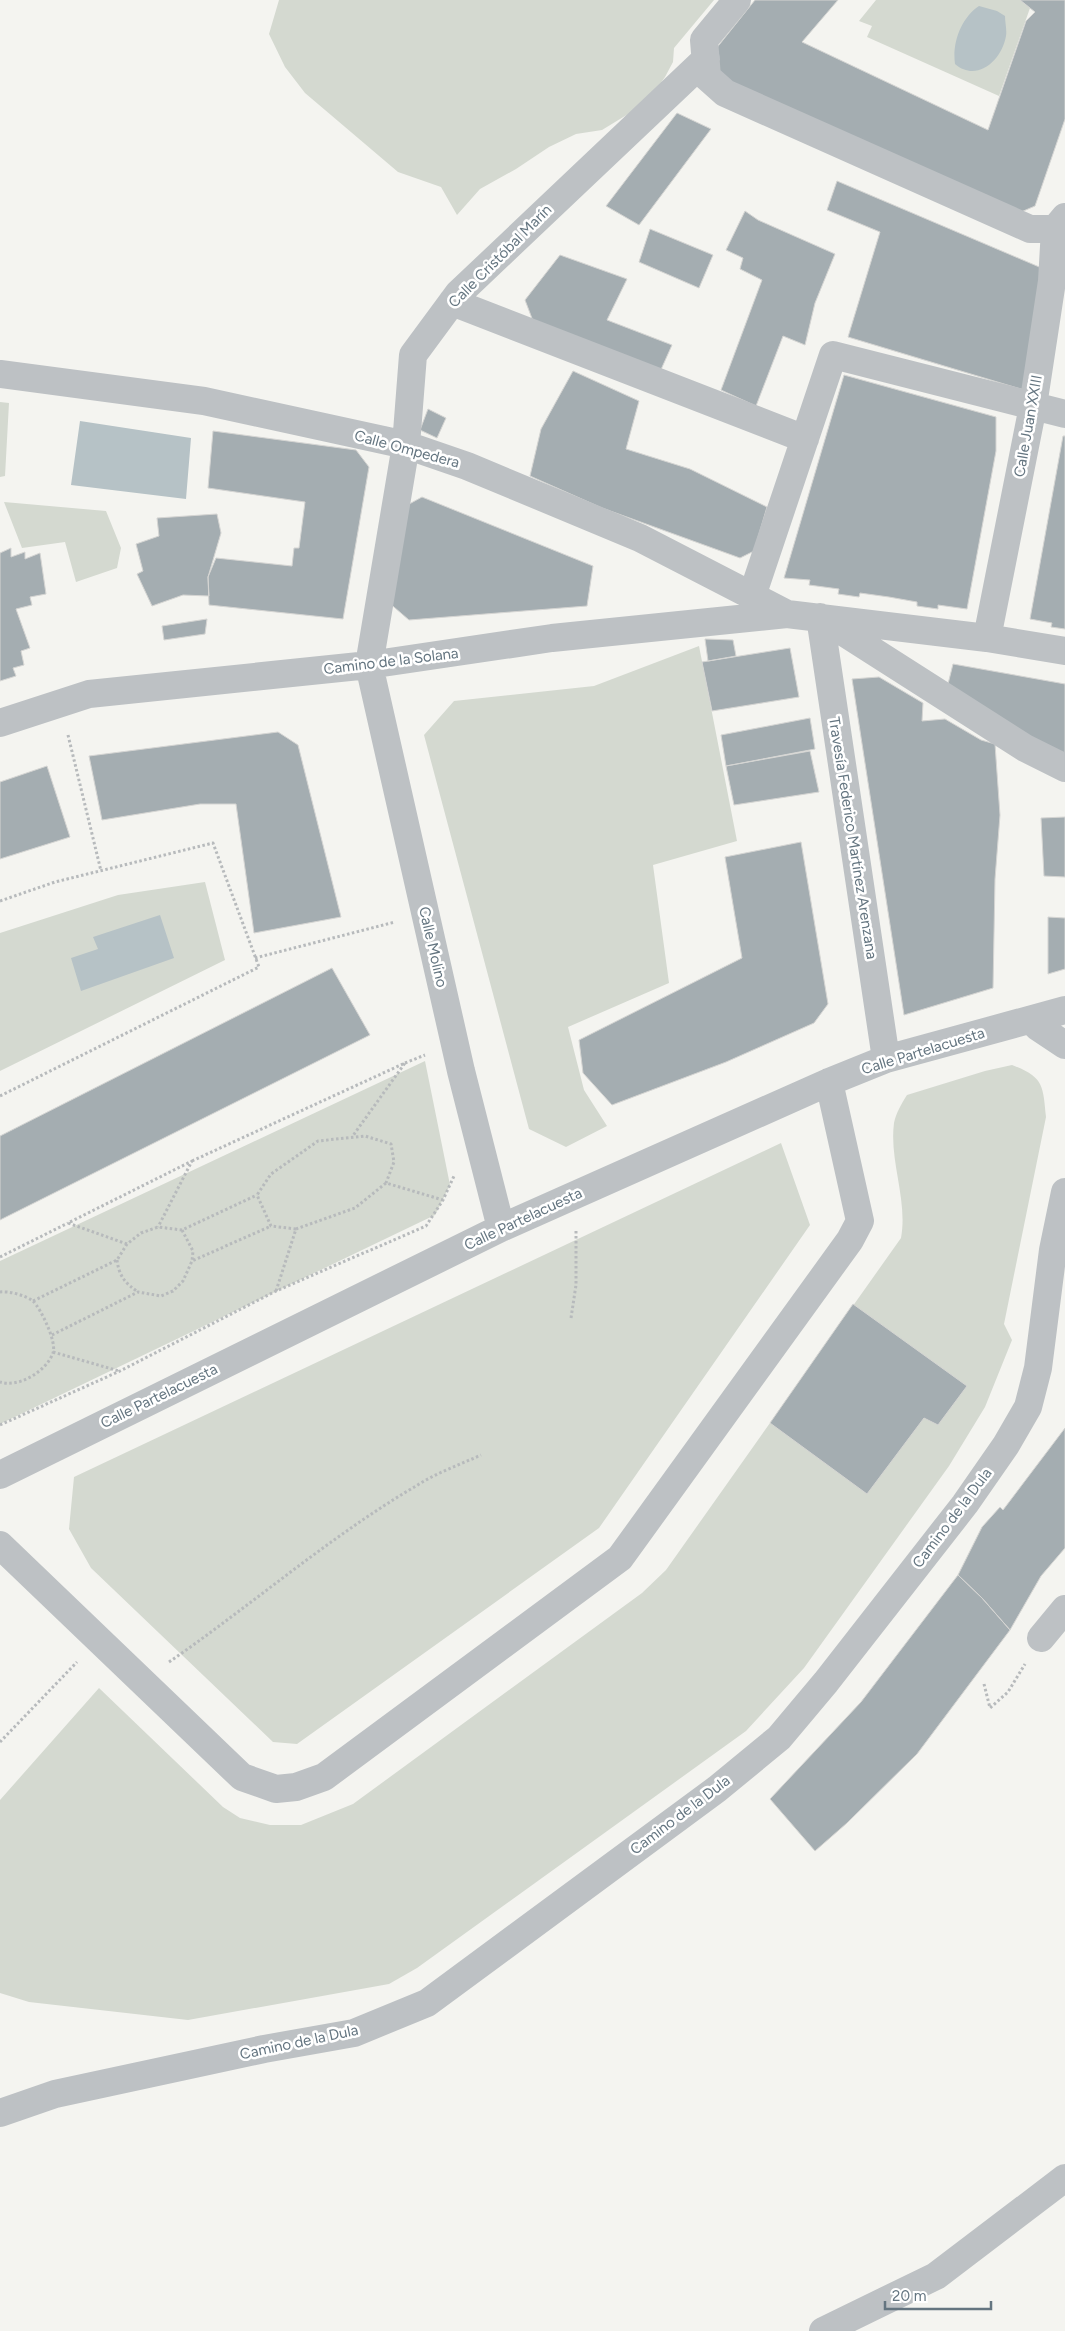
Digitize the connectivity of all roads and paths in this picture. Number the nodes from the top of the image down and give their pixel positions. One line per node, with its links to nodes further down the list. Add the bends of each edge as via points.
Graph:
1 (737, 0): 2 (street, via 704,40)
2 (706, 59): 3 (street, via 707,77 724,93 1030,229); 4 (street, Calle Cristóbal Marín)
3 (1060, 223): 6 (street, Calle Juan XXIII)
4 (452, 302): 8 (street); 9 (street, Calle Cristóbal Marín, via 413,355)
5 (0, 374): 9 (street, Calle Ompedera, via 204,401)
6 (1033, 406): 7 (street); 8 (street, via 833,355); 13 (street, Calle Juan XXIII)
7 (1065, 414)
8 (805, 439): 10 (street)
9 (406, 445): 10 (street, Calle Ompedera, via 467,466 640,538); 15 (street, Calle Cristóbal Marín)
10 (752, 596): 11 (street, Calle Ompedera)
11 (787, 614): 12 (street); 15 (street, Camino de la Solana, via 552,638)
12 (820, 617): 13 (street); 18 (street, via 1025,748); 26 (street, Travesía Federico Martínez Arenzana)
13 (987, 638): 14 (street)
14 (1065, 651)
15 (369, 665): 16 (street, Camino de la Solana, via 89,694); 21 (street, Calle Molino)
16 (61, 704): 17 (street, Camino de la Solana); 19 (path)
17 (0, 724)
18 (1065, 768)
19 (101, 871): 20 (path, via 55,882); 22 (path, via 213,843)
20 (0, 901)
21 (425, 914): 22 (path); 38 (street, Calle Molino)
22 (255, 958): 28 (path, via 258,967)
23 (1065, 1010): 24 (street, Calle Partelacuesta)
24 (1031, 1020): 25 (street); 26 (street, Calle Partelacuesta)
25 (1065, 1045)
26 (886, 1059): 27 (street, Calle Partelacuesta)
27 (829, 1082): 34 (street, Calle Partelacuesta); 63 (street, via 860,1221 850,1240 620,1558 324,1776 296,1786 276,1789 242,1777)
28 (0, 1096)
29 (352, 1137): 30 (path, via 405,1063); 31 (path, via 365,1136 391,1144 394,1162); 33 (path, via 318,1141 271,1174)
30 (192, 1161): 35 (path); 37 (path)
31 (386, 1183): 39 (path, via 355,1208); 46 (path, via 443,1200 426,1226)
32 (1065, 1192): 42 (street, Camino de la Dula)
33 (257, 1195): 36 (path); 40 (path)
34 (572, 1196): 38 (street, Calle Partelacuesta); 51 (path, via 577,1240)
35 (68, 1222): 41 (path); 43 (path)
36 (272, 1226): 39 (path); 45 (path)
37 (158, 1228): 40 (path); 41 (path, via 141,1233)
38 (501, 1228): 58 (street, Calle Partelacuesta)
39 (296, 1229): 46 (path)
40 (182, 1230): 45 (path, via 193,1250)
41 (127, 1244): 44 (path)
42 (1053, 1250): 50 (street, via 1058,1296); 66 (street, Camino de la Dula, via 1038,1368 1028,1407 965,1504 826,1682 772,1744 717,1789 427,2003 354,2033 56,2094)
43 (0, 1257)
44 (117, 1260): 48 (path, via 125,1283); 49 (path)
45 (192, 1261): 48 (path, via 183,1281 173,1291 161,1296)
46 (276, 1291): 54 (path)
47 (0, 1292): 49 (path, via 8,1291)
48 (138, 1292): 52 (path)
49 (33, 1301): 52 (path)
50 (1065, 1304)
51 (571, 1318)
52 (52, 1335): 53 (path)
53 (54, 1352): 54 (path); 55 (path, via 28,1378 10,1385)
54 (120, 1372): 56 (path)
55 (0, 1382)
56 (0, 1425)
57 (481, 1454): 63 (path, via 417,1485 364,1520 224,1625)
58 (0, 1475)
59 (0, 1545): 62 (street)
60 (1065, 1609): 61 (street)
61 (1041, 1638): 64 (path, via 1008,1692 990,1708)
62 (98, 1640): 63 (street); 65 (path)
63 (141, 1680)
64 (984, 1684)
65 (0, 1742)
66 (0, 2113)
67 (1065, 2178): 68 (street, via 936,2276)
68 (823, 2331)

